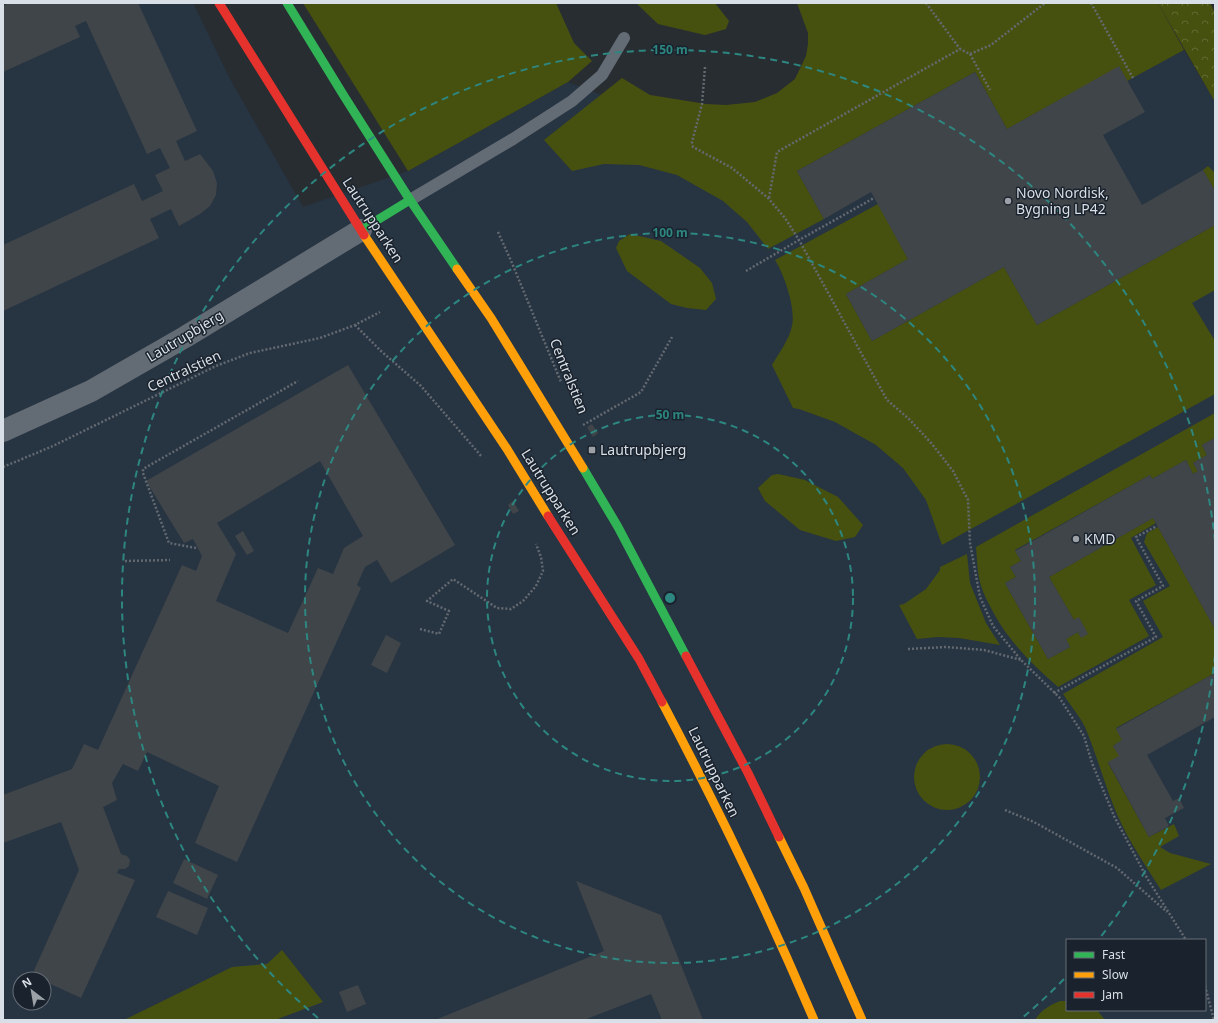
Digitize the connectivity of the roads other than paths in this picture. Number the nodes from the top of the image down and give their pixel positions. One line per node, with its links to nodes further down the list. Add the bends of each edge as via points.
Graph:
1 (219, 3): 5 (street, Lautrupparken)
2 (287, 3): 4 (street, Lautrupparken)
3 (624, 38): 4 (lane, via 602,75 572,101)
4 (410, 200): 5 (street); 8 (street, Lautrupparken, via 491,318 618,527 748,773 804,888)
5 (361, 230): 6 (street, Lautrupbjerg, via 185,338 91,391); 7 (street, Lautrupparken, via 507,449 639,659 695,765)
6 (3, 431)
7 (814, 1020)
8 (862, 1020)

